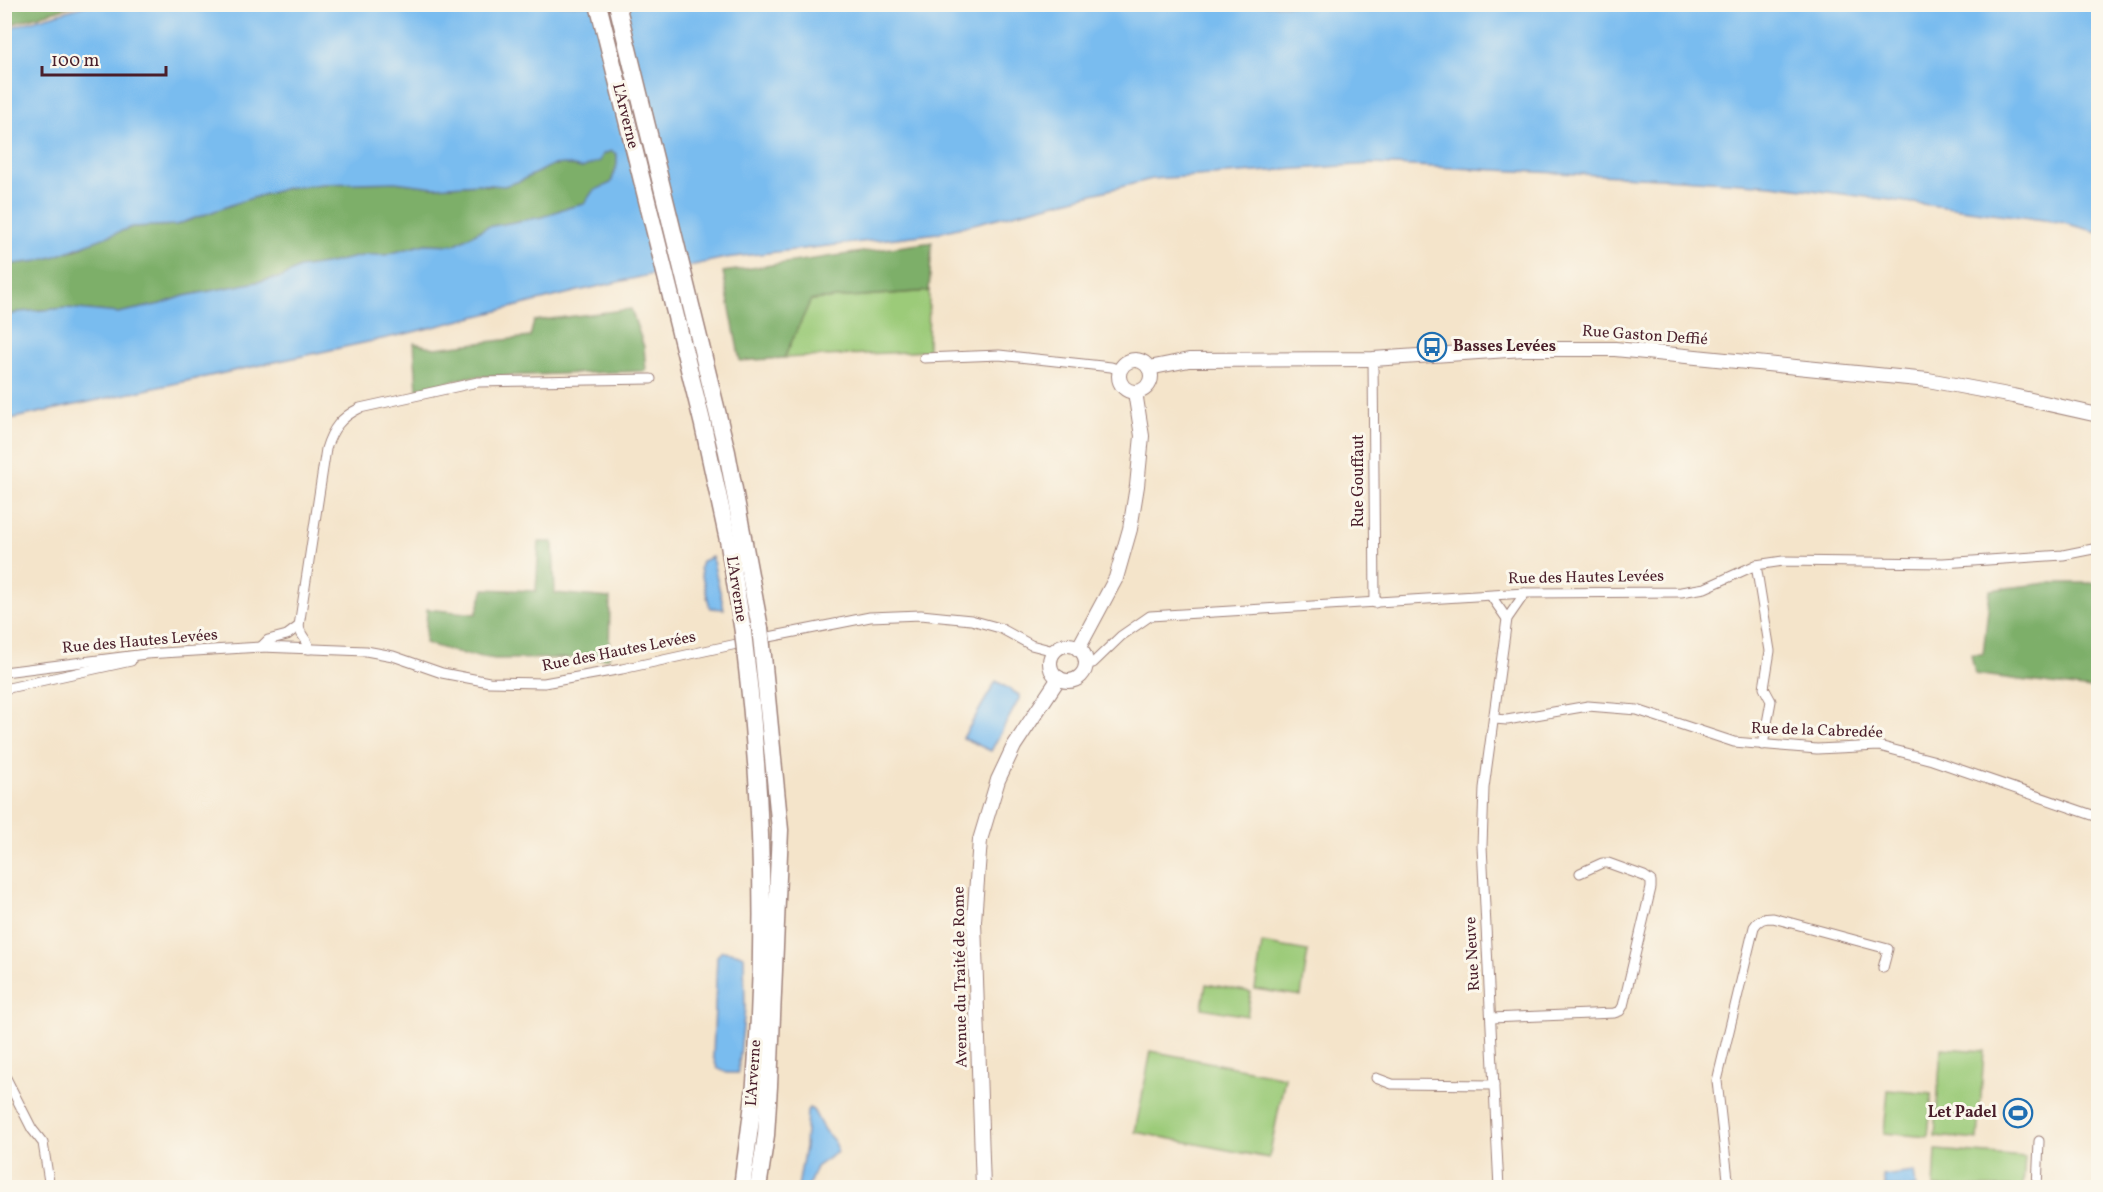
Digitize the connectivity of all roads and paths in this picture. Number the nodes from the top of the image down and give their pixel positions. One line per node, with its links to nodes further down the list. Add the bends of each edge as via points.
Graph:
1 (598, 4): 37 (highway, L'Arverne, bridge, via 717,485 743,632 760,825 761,957 755,1084)
2 (617, 4): 38 (highway, L'Arverne, bridge, via 736,492 760,628 780,830 766,1135)
3 (924, 358): 6 (street, via 999,355)
4 (1373, 359): 5 (main road, Rue Gaston Deffié, via 1189,360); 9 (main road, Rue Gaston Deffié, via 1523,349 1615,349 1928,380); 14 (street, Rue Gouffaut)
5 (1149, 368): 6 (main road, via 1142,361 1133,360); 8 (main road, via 1150,383)
6 (1120, 370): 8 (main road, via 1122,385)
7 (651, 379): 16 (street, via 478,382 360,408 345,416 334,429 326,449)
8 (1135, 392): 19 (main road, via 1142,436 1130,529 1116,578)
9 (2098, 415)
10 (2098, 548): 11 (street, Rue des Hautes Levées, via 2063,555 1943,563 1783,561)
11 (1756, 565): 12 (street, Rue des Hautes Levées, via 1705,588 1681,592); 27 (street, via 1770,651 1764,688 1771,701)
12 (1525, 593): 13 (street, Rue des Hautes Levées); 15 (street)
13 (1491, 596): 14 (street, Rue des Hautes Levées); 15 (street)
14 (1375, 603): 22 (street, Rue des Hautes Levées, via 1150,616 1121,636 1093,663)
15 (1507, 619): 26 (street, Rue Neuve)
16 (299, 626): 17 (street); 18 (street)
17 (261, 647): 18 (street, Rue des Hautes Levées); 21 (street, Rue des Hautes Levées)
18 (309, 649): 20 (street, Rue des Hautes Levées, via 379,653 442,673 489,682 544,683 870,617 921,615 971,620)
19 (1078, 649): 20 (main road, via 1068,645); 22 (main road)
20 (1054, 651): 24 (main road, via 1050,666)
21 (146, 654): 23 (street, Rue des Hautes Levées); 25 (street, via 140,659)
22 (1085, 665): 24 (main road, via 1076,678)
23 (4, 672)
24 (1059, 678): 39 (main road, Avenue du Traité de Rome, via 1014,746 998,780 980,840 974,921)
25 (4, 689)
26 (1494, 719): 27 (street, Rue de la Cabredée, via 1588,706 1637,710 1734,742); 31 (street, Rue Neuve, via 1484,788 1482,846)
27 (1763, 745): 28 (street, Rue de la Cabredée, via 1817,749 1879,746 1932,760)
28 (2098, 817)
29 (1580, 873): 31 (street, via 1608,863 1651,881 1620,1011)
30 (1882, 968): 41 (street, via 1888,949 1773,918 1757,922 1716,1081)
31 (1491, 1018): 34 (street, Rue Neuve)
32 (4, 1074): 36 (street, via 43,1143)
33 (1376, 1078): 34 (street, via 1392,1084)
34 (1494, 1085): 40 (street, Rue Neuve)
35 (2039, 1141): 42 (street)
36 (50, 1188)
37 (742, 1188)
38 (758, 1188)
39 (983, 1188)
40 (1499, 1188)
41 (1728, 1188)
42 (2037, 1188)

